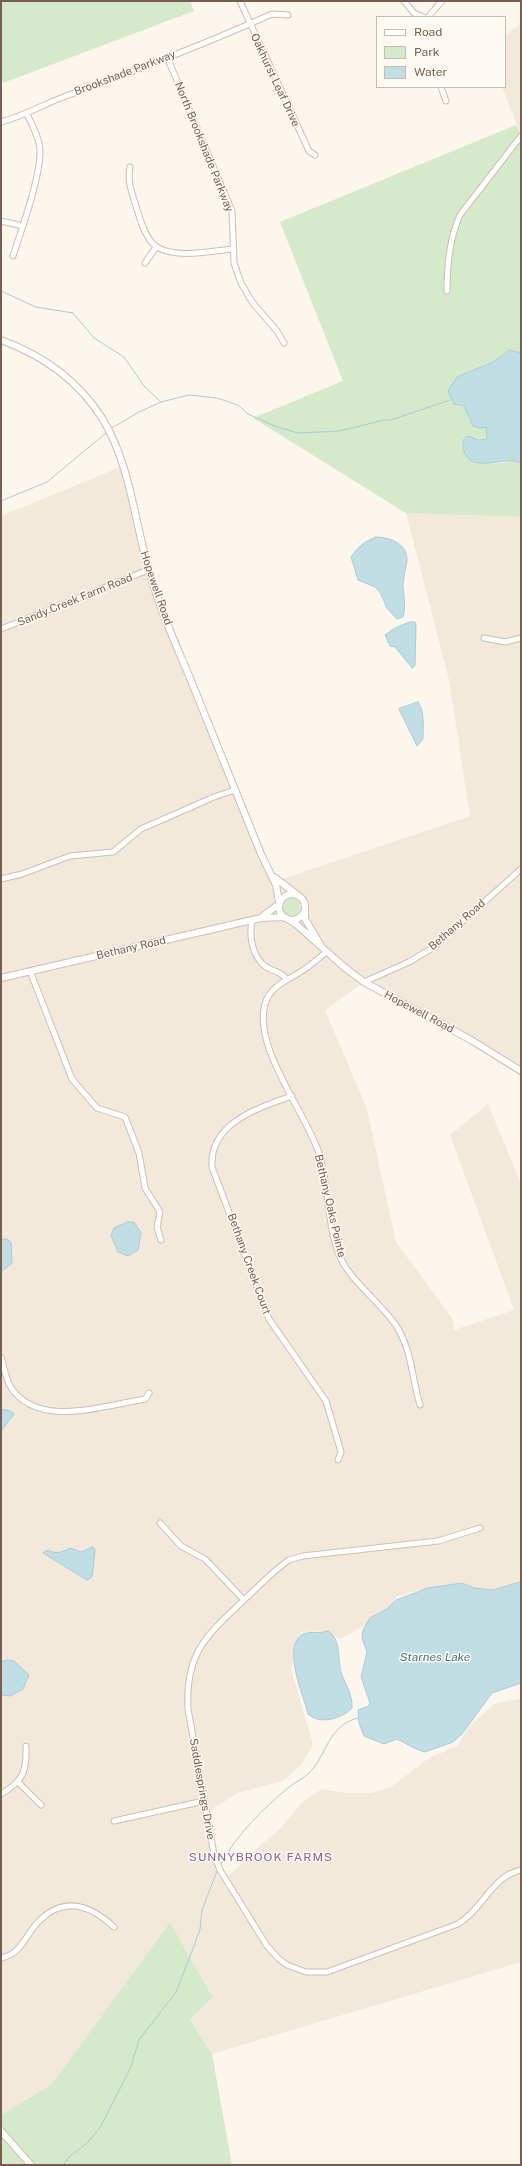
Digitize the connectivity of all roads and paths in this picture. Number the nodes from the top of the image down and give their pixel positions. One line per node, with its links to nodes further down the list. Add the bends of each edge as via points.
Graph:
1 (240, 1): 7 (street, Oakhurst Leaf Drive)
2 (404, 1): 5 (street, via 414,13)
3 (442, 1): 6 (street)
4 (288, 15): 7 (street, Brookshade Parkway, via 272,14)
5 (422, 16)
6 (429, 16)
7 (249, 24): 8 (street, Brookshade Parkway); 14 (street, Oakhurst Leaf Drive, via 309,151)
8 (167, 57): 11 (street, Brookshade Parkway, via 55,100); 19 (street, North Brookshade Parkway, via 232,211)
9 (441, 88): 10 (street)
10 (446, 101)
11 (27, 114): 12 (street, Brookshade Parkway); 17 (street, via 40,151 37,174)
12 (1, 122)
13 (521, 136): 22 (street, via 460,215 451,254)
14 (315, 155)
15 (130, 167): 18 (street, via 130,185 142,224)
16 (1, 221): 17 (street)
17 (22, 226): 20 (street)
18 (156, 246): 19 (street, via 173,252 192,253); 21 (street)
19 (233, 249): 24 (street, North Brookshade Parkway, via 234,263 241,283 252,302)
20 (13, 256)
21 (146, 263)
22 (447, 291)
23 (1, 340): 25 (street, Hopewell Road, via 28,350 58,370 82,392 101,417 123,463)
24 (284, 343)
25 (148, 570): 26 (street, Sandy Creek Farm Road); 29 (street, Hopewell Road, via 162,611)
26 (1, 629)
27 (484, 638): 28 (street, via 506,642)
28 (521, 638)
29 (235, 790): 31 (street, Hopewell Road, via 261,854); 32 (street, via 141,829 113,852 70,856)
30 (521, 869): 43 (street, Bethany Road, via 434,947 409,962)
31 (272, 874): 33 (street, Hopewell Road); 34 (street, Hopewell Road, via 280,895)
32 (1, 879)
33 (297, 895): 34 (street, via 289,894); 35 (street, via 303,901)
34 (279, 903): 36 (street, Bethany Road); 37 (street, via 279,911)
35 (305, 909): 37 (street, via 296,919); 39 (street, Hopewell Road, via 305,919)
36 (261, 918): 37 (street, Bethany Road); 38 (street, Bethany Road)
37 (286, 918): 39 (street, Hopewell Road)
38 (252, 920): 40 (street, Bethany Road); 42 (street, via 252,947 263,964 280,971)
39 (324, 950): 42 (street, Bethany Oaks Pointe); 43 (street, Hopewell Road)
40 (30, 971): 41 (street, Bethany Road); 46 (street, via 72,1079 97,1108 125,1117 139,1153 145,1188 160,1212 157,1227)
41 (1, 978)
42 (287, 980): 45 (street, Bethany Oaks Pointe, via 276,987 268,997 264,1008 264,1020 268,1045)
43 (364, 982): 44 (street, Hopewell Road, via 464,1036)
44 (521, 1071)
45 (292, 1096): 49 (street, Bethany Oaks Pointe, via 318,1152 341,1259 396,1326 409,1356); 50 (street, Bethany Creek Court, via 227,1127 216,1142 212,1167 268,1319 320,1390 328,1406 341,1452)
46 (162, 1240)
47 (1, 1356): 48 (street, via 8,1382 15,1392 27,1402 45,1410 70,1412 145,1399)
48 (149, 1393)
49 (420, 1405)
50 (338, 1460)
51 (160, 1523): 53 (street, via 181,1546 205,1559)
52 (480, 1528): 53 (street, Saddlesprings Drive, via 438,1540 296,1557 282,1564)
53 (244, 1600): 57 (street, Saddlesprings Drive, via 205,1638 194,1658 188,1678 188,1709)
54 (26, 1746): 55 (street, via 24,1769)
55 (18, 1783): 56 (street); 58 (street)
56 (1, 1794)
57 (204, 1801): 59 (street); 60 (street, Saddlesprings Drive, via 214,1854 220,1870 272,1952 287,1965 306,1972 334,1970 458,1924 475,1912 499,1880)
58 (41, 1805)
59 (114, 1821)
60 (521, 1870)
61 (114, 1927): 62 (street, via 93,1910 80,1906 66,1907 39,1921 18,1951)
62 (1, 1958)
63 (1, 2131): 64 (street)
64 (31, 2165)

